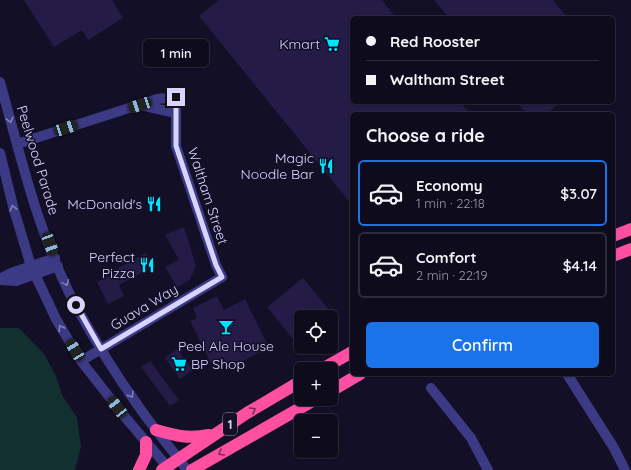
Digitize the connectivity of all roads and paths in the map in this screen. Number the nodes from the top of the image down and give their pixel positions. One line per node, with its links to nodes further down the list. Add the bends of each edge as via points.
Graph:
1 (1, 89): 4 (street, Peelwood Parade, one-way to 4)
2 (140, 105): 3 (street); 3 (street, Waltham Street, via 157,99 176,97); 4 (street)
3 (176, 113): 12 (street, Waltham Street, via 176,146)
4 (17, 144): 10 (street, Peelwood Parade, via 34,203)
5 (0, 153): 11 (street, one-way to 5)
6 (631, 229): 7 (highway)
7 (615, 235)
8 (631, 250): 9 (highway)
9 (615, 255)
10 (57, 262): 11 (street); 14 (street, Peelwood Parade, one-way to 14, via 76,305)
11 (32, 271): 13 (street, via 16,281); 16 (street, one-way to 11, via 56,319)
12 (222, 277): 14 (street, Guava Way)
13 (0, 280)
14 (101, 349): 16 (street, Guava Way); 24 (street, Peelwood Parade, one-way to 24)
15 (350, 353): 17 (highway)
16 (81, 360): 26 (street)
17 (334, 362)
18 (357, 376): 21 (highway)
19 (568, 376): 33 (street)
20 (294, 385): 25 (highway, 1, one-way to 20)
21 (338, 387)
22 (431, 388): 32 (street, via 471,438)
23 (304, 406): 31 (highway, 1, one-way to 31)
24 (156, 430): 25 (highway, via 193,438); 27 (street, Peelwood Parade)
25 (215, 434): 27 (highway, 1)
26 (146, 442): 28 (street); 29 (highway, via 146,455)
27 (178, 458): 28 (highway, 1); 30 (street, Peelwood Parade)
28 (166, 469)
29 (139, 470)
30 (187, 470)
31 (192, 470)
32 (488, 470)
33 (625, 470)

